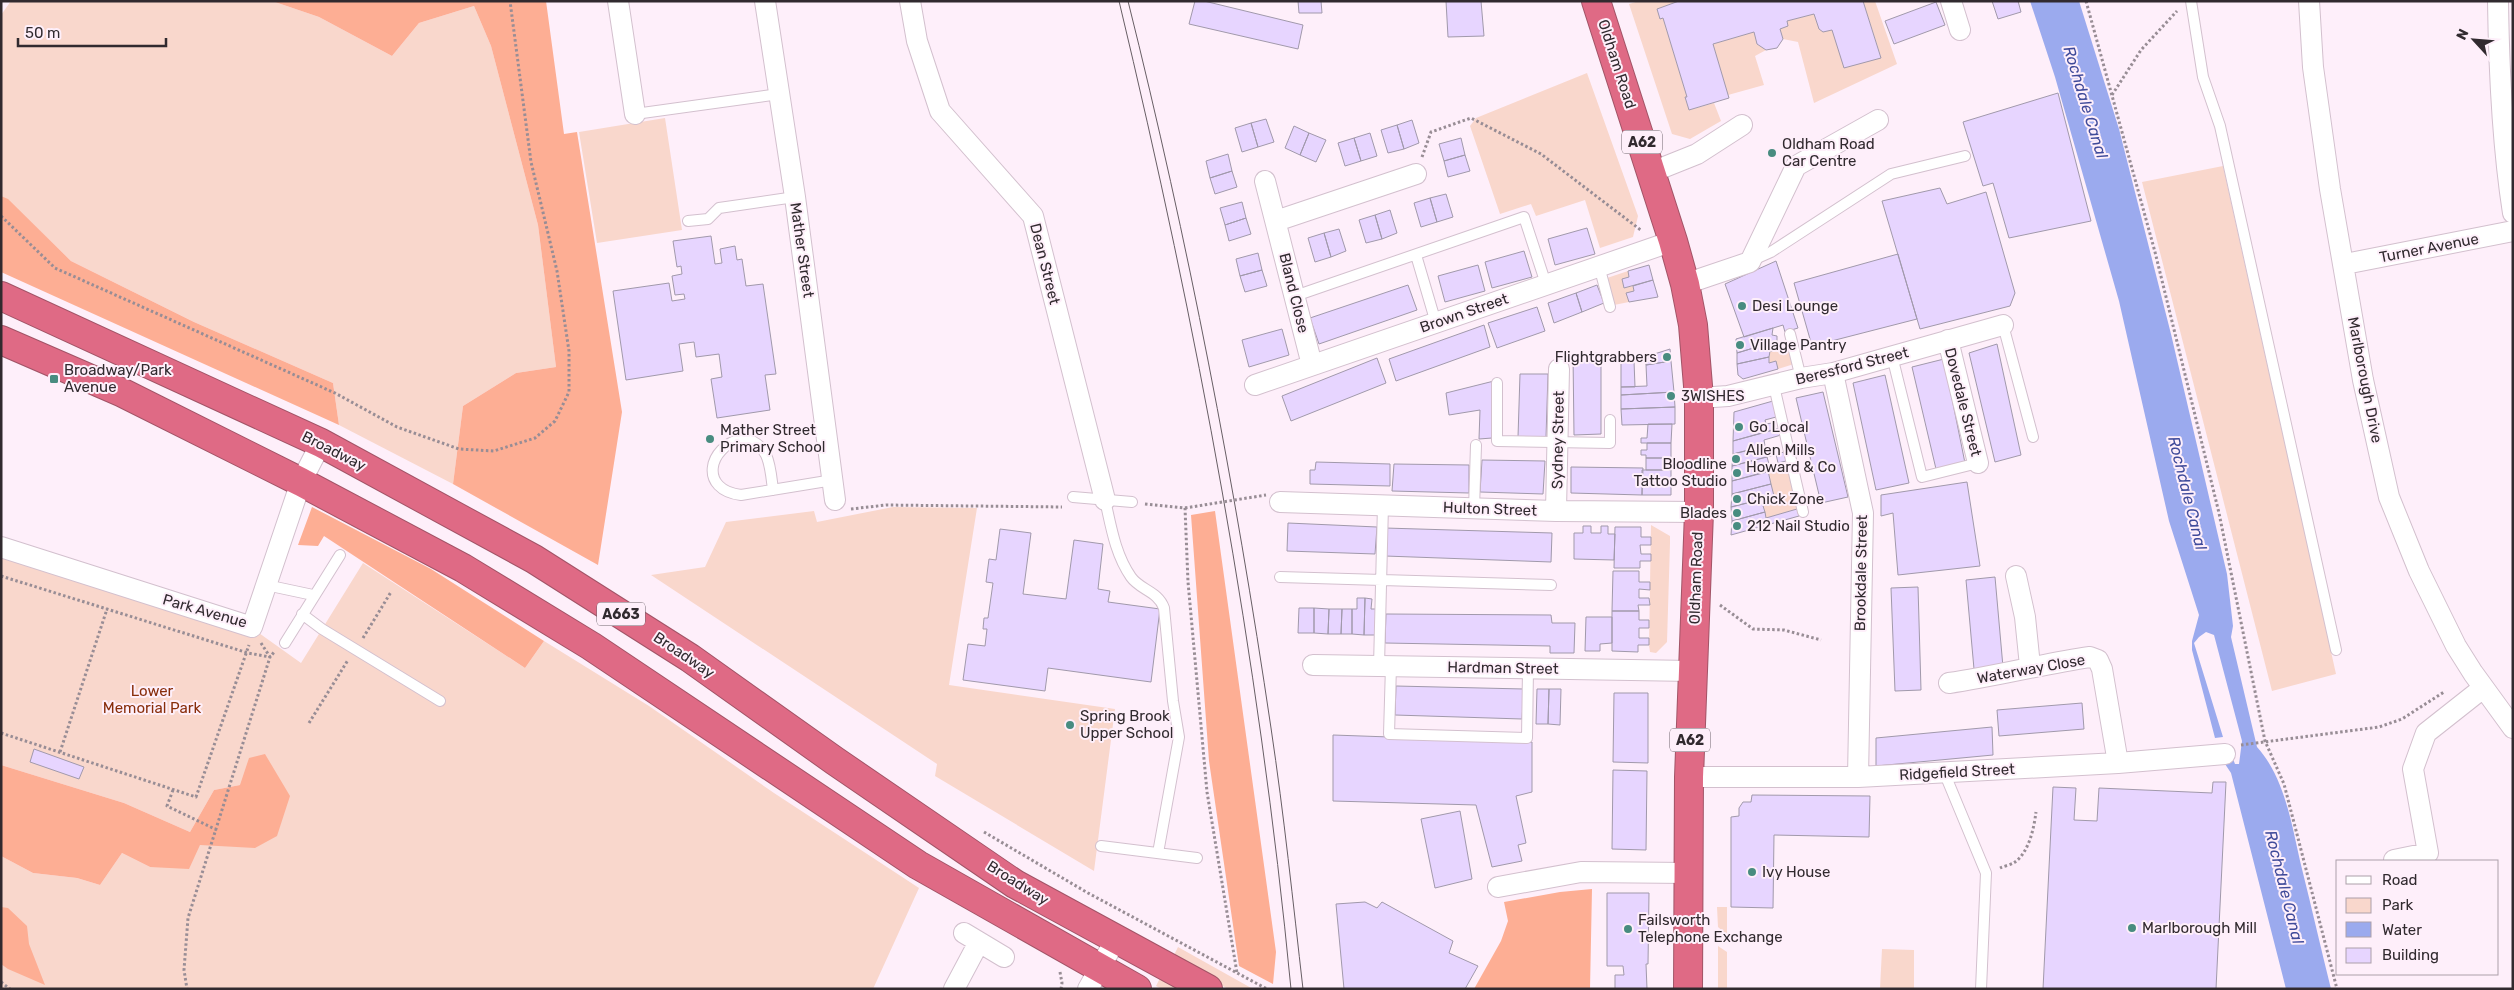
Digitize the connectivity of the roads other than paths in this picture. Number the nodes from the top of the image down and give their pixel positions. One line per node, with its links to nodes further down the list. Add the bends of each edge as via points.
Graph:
1 (618, 1): 12 (street)
2 (765, 1): 11 (street, Mather Street)
3 (910, 1): 59 (street, Dean Street, via 917,41 940,111 1032,216)
4 (1596, 1): 16 (highway, Oldham Road / A62)
5 (1951, 1): 9 (street)
6 (2309, 1): 27 (street, Marlborough Drive, via 2316,86)
7 (2498, 1): 10 (street)
8 (2186, 4): 76 (lane, via 2203,77 2220,126)
9 (1960, 30)
10 (2506, 83): 20 (street, via 2504,156)
11 (779, 94): 12 (lane); 19 (street, Mather Street)
12 (635, 114)
13 (1878, 120): 26 (street, via 1796,166)
14 (1742, 125): 16 (street, via 1697,154)
15 (1965, 156): 26 (lane, via 1891,174)
16 (1652, 172): 24 (highway, Oldham Road / A62)
17 (1416, 174): 21 (street)
18 (1265, 182): 21 (street, Bland Close)
19 (795, 197): 22 (lane, via 720,208 708,219); 56 (street, Mather Street)
20 (2513, 212)
21 (1276, 221): 32 (street, Bland Close)
22 (688, 222)
23 (2513, 231): 27 (street, Turner Avenue)
24 (1673, 242): 28 (street, Brown Street); 30 (highway, Oldham Road / A62)
25 (1416, 255): 29 (lane, via 1524,217); 32 (lane); 34 (lane)
26 (1750, 262): 30 (street)
27 (2344, 264): 82 (street, Marlborough Drive, via 2363,380 2389,497 2419,572)
28 (1599, 266): 29 (street, Brown Street); 33 (lane)
29 (1546, 284): 34 (street, Brown Street)
30 (1685, 284): 47 (highway, Oldham Road / A62, via 1693,325)
31 (1, 296): 51 (highway, Broadway / A663)
32 (1295, 296): 40 (street, Bland Close)
33 (1610, 307)
34 (1436, 323): 40 (street, Brown Street)
35 (2003, 326): 38 (street, Beresford Street); 49 (lane)
36 (1790, 334): 43 (lane)
37 (1, 340): 54 (highway, A663, via 123,393)
38 (1948, 340): 39 (street, Beresford Street); 53 (street, Dovedale Street)
39 (1892, 356): 42 (street, Beresford Street); 53 (lane, via 1922,477)
40 (1312, 365): 45 (street, Brown Street)
41 (1559, 369): 50 (street, Sydney Street)
42 (1833, 373): 43 (street, Beresford Street); 90 (street, Brookdale Street, via 1863,512)
43 (1801, 378): 46 (street, Beresford Street)
44 (1497, 383): 50 (lane, via 1497,441)
45 (1255, 385)
46 (1774, 386): 47 (street, Beresford Street, via 1728,396); 65 (lane)
47 (1699, 398): 64 (highway, Oldham Road / A62)
48 (1610, 420): 50 (lane, via 1610,443)
49 (2033, 437)
50 (1558, 442): 63 (street, Sydney Street)
51 (321, 443): 54 (street, Park Avenue); 97 (highway, Broadway / A663, via 534,559 690,658 1015,884)
52 (1476, 445): 62 (lane)
53 (1978, 463)
54 (301, 482): 71 (street, Park Avenue); 99 (highway, A663, via 479,578 591,646 918,865)
55 (773, 490): 55 (lane, via 730,494 717,483 712,469 719,452 726,444 743,438 759,444 770,462); 56 (lane)
56 (834, 490)
57 (1073, 497): 59 (lane)
58 (1273, 499): 61 (street, Hulton Street)
59 (1105, 500): 60 (lane); 92 (lane, via 1115,545 1132,578 1160,598 1164,608 1179,737)
60 (1132, 502)
61 (1383, 505): 62 (street, Hulton Street); 70 (lane)
62 (1474, 509): 63 (street, Hulton Street)
63 (1556, 511): 64 (street, Hulton Street)
64 (1699, 512): 81 (highway, Oldham Road / A62)
65 (1803, 512)
66 (1, 547): 71 (street, Park Avenue, via 252,627)
67 (340, 555): 73 (lane)
68 (2016, 576): 79 (street, via 2025,617)
69 (1280, 577): 70 (lane)
70 (1382, 582): 72 (lane); 78 (lane)
71 (266, 585): 73 (lane)
72 (1550, 585)
73 (313, 595): 74 (lane)
74 (302, 614): 75 (lane); 84 (lane)
75 (284, 643)
76 (2336, 650)
77 (1313, 665): 78 (street, Hardman Street)
78 (1385, 666): 80 (street, Hardman Street); 80 (lane, via 1389,734 1527,738)
79 (2030, 666): 83 (street, Waterway Close, via 2008,674); 87 (street, Waterway Close, via 2090,657 2098,660)
80 (1528, 669): 81 (street, Hardman Street)
81 (1692, 671): 89 (highway, Oldham Road / A62)
82 (2478, 680): 85 (street, Marlborough Drive); 94 (street, via 2426,733 2413,768 2428,853)
83 (1949, 683)
84 (440, 701)
85 (2513, 728)
86 (2231, 750): 87 (street, Ridgefield Street)
87 (2118, 763): 88 (street, Ridgefield Street)
88 (1944, 772): 90 (street, Ridgefield Street); 104 (lane, via 1986,873)
89 (1689, 777): 90 (street, Ridgefield Street); 95 (highway, Oldham Road / A62)
90 (1858, 777)
91 (1101, 846): 92 (lane)
92 (1158, 853): 93 (lane)
93 (1197, 858)
94 (2394, 860)
95 (1688, 872): 96 (street, via 1581,872); 103 (highway, Oldham Road / A62)
96 (1498, 887)
97 (1116, 939): 99 (street); 102 (highway, Broadway / A663)
98 (1004, 957): 100 (street, via 972,938)
99 (1094, 978): 101 (highway, A663)
100 (954, 989)
101 (1137, 989)
102 (1208, 989)
103 (1688, 989)
104 (1981, 989)

